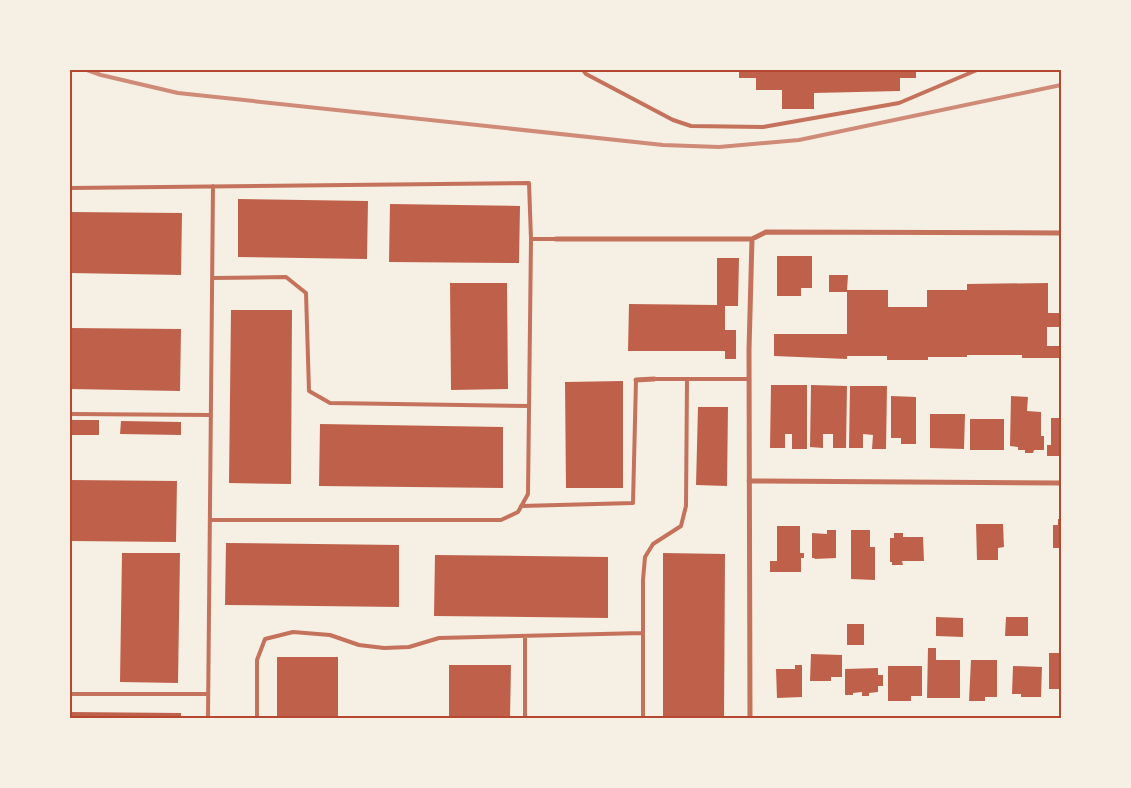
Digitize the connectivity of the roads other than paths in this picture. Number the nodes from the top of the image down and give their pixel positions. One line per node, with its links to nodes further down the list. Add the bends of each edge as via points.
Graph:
1 (583, 70): 2 (lane, via 673,120 691,126 763,127 900,102)
2 (977, 70)
3 (213, 186): 4 (lane); 6 (lane, via 529,184); 9 (lane)
4 (70, 188)
5 (1061, 233): 7 (street, via 766,232)
6 (531, 239): 8 (lane); 14 (lane)
7 (752, 239): 8 (street); 11 (street)
8 (556, 240)
9 (212, 278): 14 (lane, via 286,277 306,293 309,391 330,403); 16 (lane)
10 (654, 379): 12 (street); 13 (lane)
11 (749, 379): 13 (lane); 17 (street)
12 (636, 380): 19 (lane, via 633,503)
13 (687, 380): 21 (lane, via 686,506 681,526 653,544 646,557)
14 (529, 406): 19 (lane, via 528,494)
15 (70, 414): 16 (lane)
16 (211, 415): 20 (lane)
17 (749, 481): 18 (street); 29 (street)
18 (1061, 483)
19 (521, 506): 20 (lane, via 518,512 501,520)
20 (210, 520): 24 (lane)
21 (643, 634): 22 (lane); 28 (lane)
22 (525, 636): 26 (lane, via 439,638 409,647 384,648 358,645 330,635 293,632 265,639 257,660); 27 (lane)
23 (70, 694): 24 (lane)
24 (208, 694): 25 (lane)
25 (208, 718)
26 (257, 718)
27 (525, 718)
28 (642, 718)
29 (750, 718)

